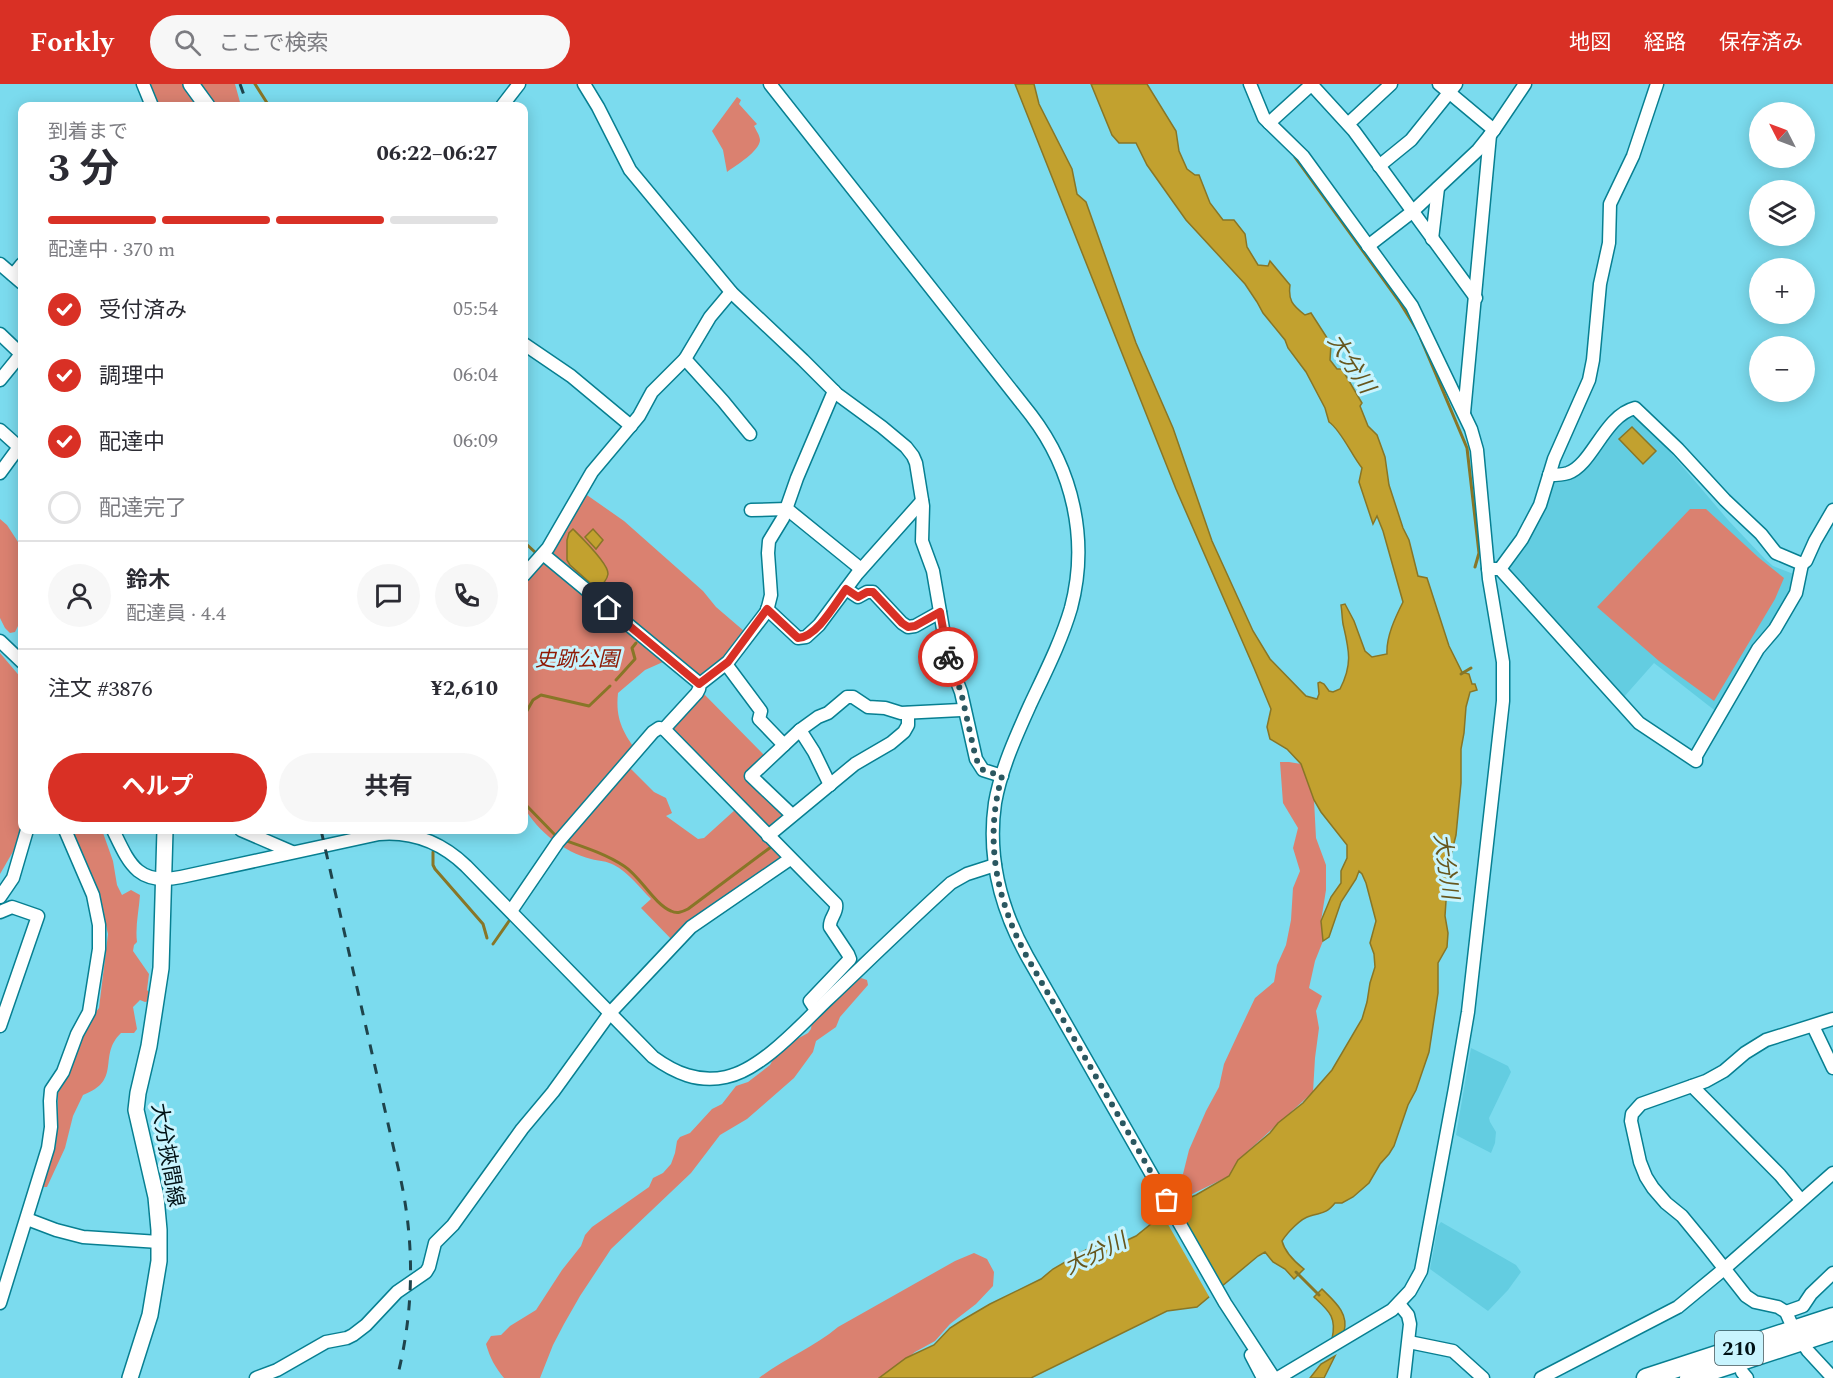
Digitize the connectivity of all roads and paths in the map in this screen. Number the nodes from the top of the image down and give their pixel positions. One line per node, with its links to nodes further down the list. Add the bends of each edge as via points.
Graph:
1 (144, 84): 13 (street)
2 (191, 84): 14 (main road)
3 (519, 84): 15 (street)
4 (584, 84): 26 (street, via 630,170)
5 (770, 84): 64 (street, via 1031,415 1053,449 1068,484 1078,540 1073,597)
6 (1250, 84): 16 (street)
7 (1391, 84): 17 (street)
8 (1439, 84): 12 (street)
9 (1525, 84): 18 (street)
10 (1658, 84): 42 (street, via 1610,204 1609,243 1600,284 1591,374)
11 (1309, 85): 16 (street); 17 (street)
12 (1453, 88): 18 (street); 19 (street, via 1411,140)
13 (151, 102)
14 (204, 102)
15 (505, 102)
16 (1269, 123): 23 (street, via 1303,156)
17 (1348, 124): 19 (street)
18 (1492, 132): 20 (street); 27 (street)
19 (1379, 166): 21 (street)
20 (1438, 188): 21 (street); 22 (street)
21 (1412, 212): 22 (street); 23 (street)
22 (1432, 239): 27 (street)
23 (1368, 246): 35 (street, via 1417,315)
24 (0, 264): 25 (street)
25 (18, 279)
26 (731, 292): 32 (street, via 710,316); 34 (street)
27 (1476, 298): 35 (street)
28 (0, 334): 30 (street)
29 (528, 347): 36 (street, via 571,375)
30 (18, 350)
31 (18, 359): 33 (street)
32 (685, 359): 36 (street, via 652,392); 38 (street)
33 (0, 380)
34 (834, 391): 43 (street, via 910,452 916,463); 44 (street)
35 (1464, 414): 50 (street, via 1477,450)
36 (631, 426): 47 (street, via 592,472)
37 (0, 429): 39 (street)
38 (750, 434)
39 (18, 446)
40 (18, 448): 41 (street)
41 (0, 473)
42 (1549, 475): 48 (street, via 1572,472 1611,425 1635,408 1776,553); 50 (street, via 1543,498 1525,534)
43 (922, 501): 49 (street); 54 (street, via 922,542 933,572)
44 (787, 509): 45 (street); 49 (street); 53 (street, via 768,544 771,590)
45 (751, 510)
46 (1833, 510): 48 (street)
47 (543, 554): 51 (street); 58 (street)
48 (1802, 564): 50 (street, via 1796,593 1752,659 1696,761 1640,723)
49 (861, 569): 52 (street)
50 (1494, 569): 96 (street, via 1504,682 1471,991 1424,1259 1416,1282)
51 (528, 571)
52 (846, 589): 53 (street, via 819,625 802,638); 54 (street, via 858,597 873,592 908,627)
53 (767, 609): 57 (street)
54 (940, 612): 64 (street, via 948,658 961,692 976,759 983,770)
55 (0, 641): 56 (street)
56 (18, 658)
57 (726, 664): 58 (street); 63 (street, via 762,711 759,719)
58 (699, 684): 61 (street, via 697,693)
59 (961, 710): 60 (street)
60 (908, 713): 62 (street, via 868,707 849,696); 65 (street, via 904,732 859,760)
61 (664, 729): 74 (street); 81 (street, via 653,732 558,842)
62 (800, 730): 63 (street); 65 (street)
63 (784, 745): 66 (street, via 751,776)
64 (1002, 776): 77 (street, via 994,816)
65 (830, 785): 66 (street)
66 (792, 815): 74 (street)
67 (26, 834): 79 (street, via 13,878)
68 (67, 834): 91 (street, via 94,902 99,957 89,1012 51,1090 48,1148)
69 (115, 834): 78 (street, via 134,868 149,877)
70 (165, 834): 78 (main road, 大分挾間線)
71 (250, 834): 75 (street)
72 (366, 834): 75 (street)
73 (402, 834): 81 (street, via 439,845 459,859)
74 (768, 836): 76 (street)
75 (292, 852): 78 (street)
76 (790, 859): 82 (street, via 836,904 830,927 849,957 810,1001); 83 (street, via 691,927)
77 (995, 865): 82 (street, via 951,883); 102 (street, via 1004,907 1020,943)
78 (164, 879): 92 (main road, 大分挾間線, via 162,968 136,1110 156,1197)
79 (0, 897)
80 (0, 912): 85 (street, via 12,907 38,916)
81 (511, 912): 83 (street)
82 (816, 1010): 83 (street, via 747,1069 704,1079 684,1075 660,1062)
83 (610, 1013): 104 (street, via 453,1225 435,1243 426,1272 397,1292 353,1335 326,1342)
84 (1833, 1019): 86 (street)
85 (0, 1026)
86 (1813, 1026): 87 (street); 88 (street, via 1766,1040 1724,1071)
87 (1833, 1068)
88 (1692, 1086): 90 (street); 93 (street, via 1636,1108 1631,1119 1634,1141 1650,1184)
89 (1833, 1173): 90 (street)
90 (1802, 1200): 93 (street)
91 (27, 1219): 92 (street, via 84,1237); 95 (street)
92 (159, 1242): 103 (main road, 大分挾間線, via 152,1304)
93 (1724, 1269): 97 (street, via 1750,1299); 109 (street, via 1670,1312)
94 (1833, 1273): 97 (street, via 1803,1306)
95 (0, 1303)
96 (1399, 1304): 101 (street, via 1410,1320); 106 (street)
97 (1786, 1312): 100 (street)
98 (1833, 1317): 100 (highway, 210)
99 (1833, 1331): 100 (highway, 210)
100 (1798, 1336): 110 (highway, 210); 111 (highway, 210); 112 (street)
101 (1409, 1342): 107 (street); 108 (street, via 1453,1351)
102 (1248, 1344): 105 (street); 106 (street)
103 (130, 1378)
104 (256, 1378)
105 (1263, 1378)
106 (1276, 1378)
107 (1404, 1378)
108 (1483, 1378)
109 (1542, 1378)
110 (1646, 1378)
111 (1689, 1378)
112 (1832, 1378)

